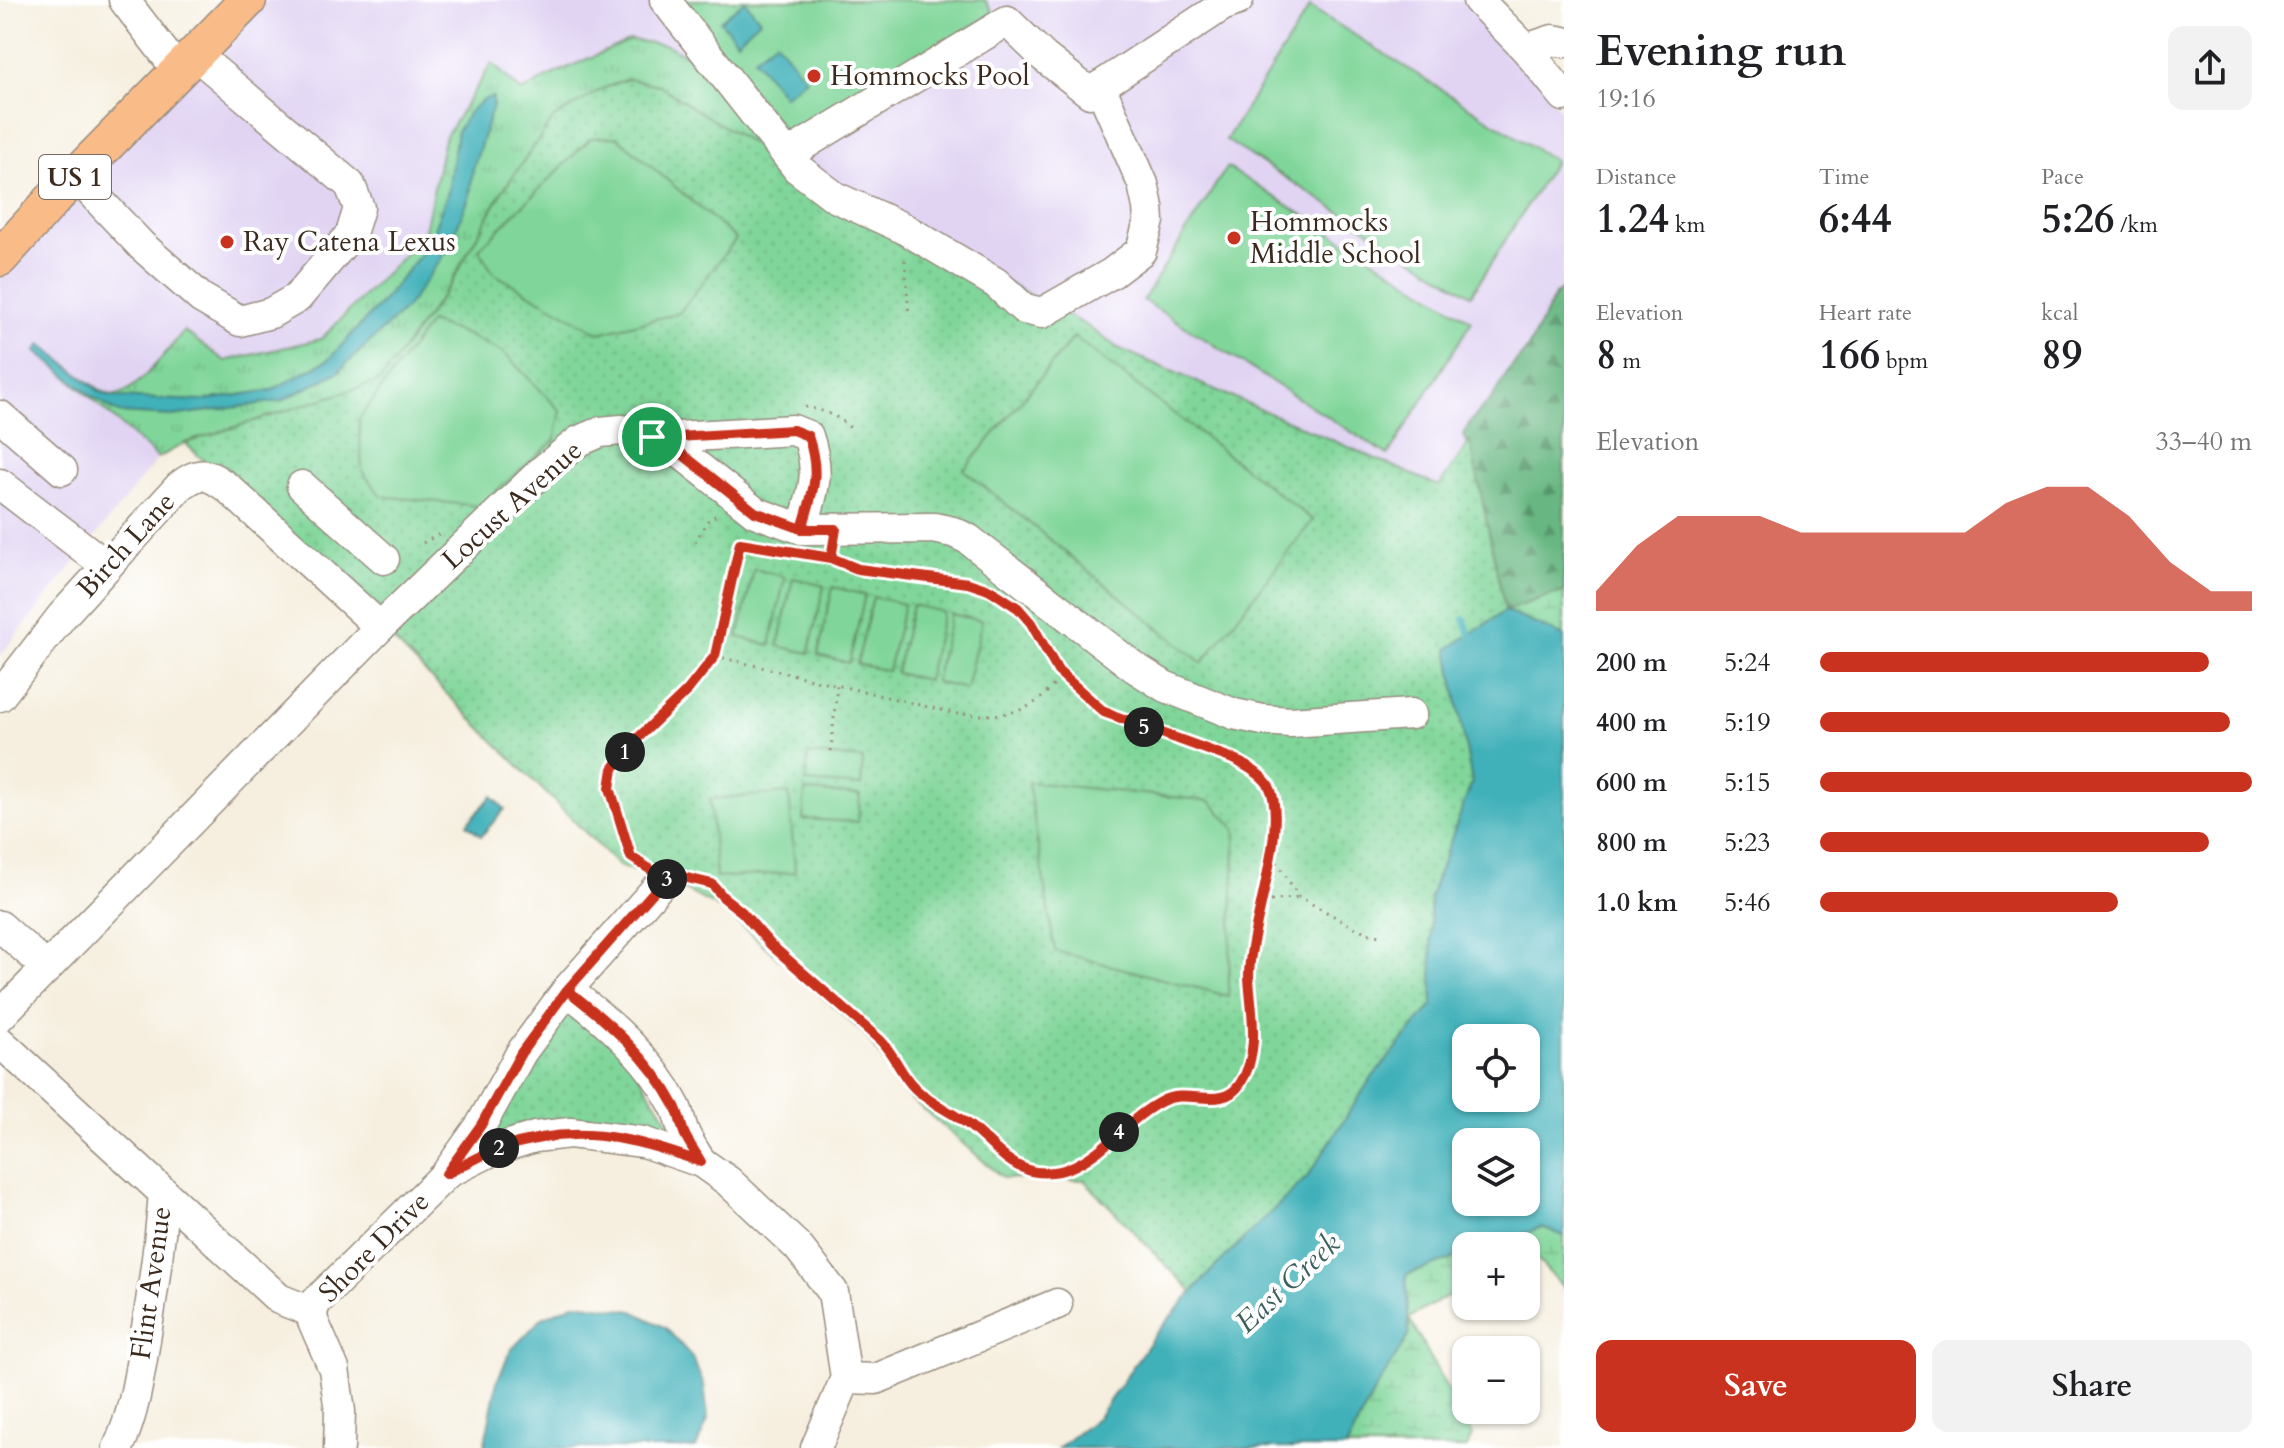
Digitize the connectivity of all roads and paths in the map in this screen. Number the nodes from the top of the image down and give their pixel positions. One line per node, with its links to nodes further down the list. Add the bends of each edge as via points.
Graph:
1 (124, 0): 8 (street)
2 (248, 0): 8 (main road, US 1)
3 (665, 0): 11 (street)
4 (1478, 0): 7 (street)
5 (1226, 2): 9 (street)
6 (1564, 42): 7 (street)
7 (1526, 49): 10 (street)
8 (187, 63): 12 (main road, US 1); 12 (street, via 350,185 359,208 351,234 297,298 271,313 240,321 201,298 142,246)
9 (1100, 86): 11 (street, via 1090,93 1007,21); 13 (street, via 1143,184 1149,221 1141,251 1112,273 1042,313 1024,309 996,283)
10 (1564, 96)
11 (787, 155): 13 (street, via 835,197)
12 (76, 176): 14 (main road, US 1)
13 (903, 228): 15 (path)
14 (0, 258)
15 (909, 316)
16 (0, 416): 18 (street)
17 (652, 437): 24 (street, Locust Avenue, via 682,454); 24 (street, via 793,430 808,436 815,458 814,487); 30 (street, Locust Avenue, via 622,430 579,441)
18 (62, 470)
19 (0, 484): 27 (street)
20 (302, 486): 22 (street)
21 (722, 511): 23 (path, via 709,519)
22 (331, 512): 25 (street); 26 (street)
23 (695, 542)
24 (797, 545): 28 (path, via 858,569 968,583); 31 (path, via 740,543); 35 (street, Locust Avenue, via 934,528 953,532 1134,667 1164,686 1234,714 1290,722)
25 (295, 550): 27 (street, Birch Lane, via 228,488 199,474 179,487); 30 (street, Birch Lane)
26 (384, 559)
27 (107, 566): 34 (street, Birch Lane)
28 (1005, 600)
29 (1025, 616): 32 (path)
30 (380, 627): 43 (street, Locust Avenue)
31 (715, 656): 33 (path); 38 (path, via 613,769 610,788 631,857)
32 (1062, 676): 33 (path, via 1035,703 985,716); 37 (path, via 1104,712 1227,756 1254,771 1269,786 1273,803)
33 (837, 684): 36 (path)
34 (0, 696)
35 (1411, 714)
36 (831, 751)
37 (1271, 853): 39 (path); 40 (path)
38 (665, 879): 40 (path, via 679,876 712,884 771,945 889,1048 922,1095 1008,1159 1029,1171 1050,1172 1084,1161 1163,1100 1177,1095 1220,1099 1240,1084 1253,1047 1249,974); 44 (street, Shore Drive)
39 (1299, 897): 40 (path); 42 (path)
40 (1262, 903)
41 (0, 926): 43 (street)
42 (1383, 936)
43 (47, 968): 45 (street, Locust Avenue)
44 (567, 990): 47 (street, via 635,1049 660,1080); 48 (street, Shore Drive)
45 (0, 1016)
46 (0, 1042): 49 (street, Flint Avenue)
47 (701, 1162): 48 (street, via 643,1142 570,1133 493,1150); 52 (street, via 763,1211 833,1292)
48 (446, 1174): 51 (street, Shore Drive, via 316,1302)
49 (164, 1193): 51 (street, via 279,1299); 53 (street, Flint Avenue, via 137,1388)
50 (1057, 1304): 52 (street, via 876,1379)
51 (312, 1312): 54 (street, Shore Drive, via 334,1369)
52 (846, 1378): 55 (street)
53 (118, 1448)
54 (339, 1448)
55 (816, 1448)

